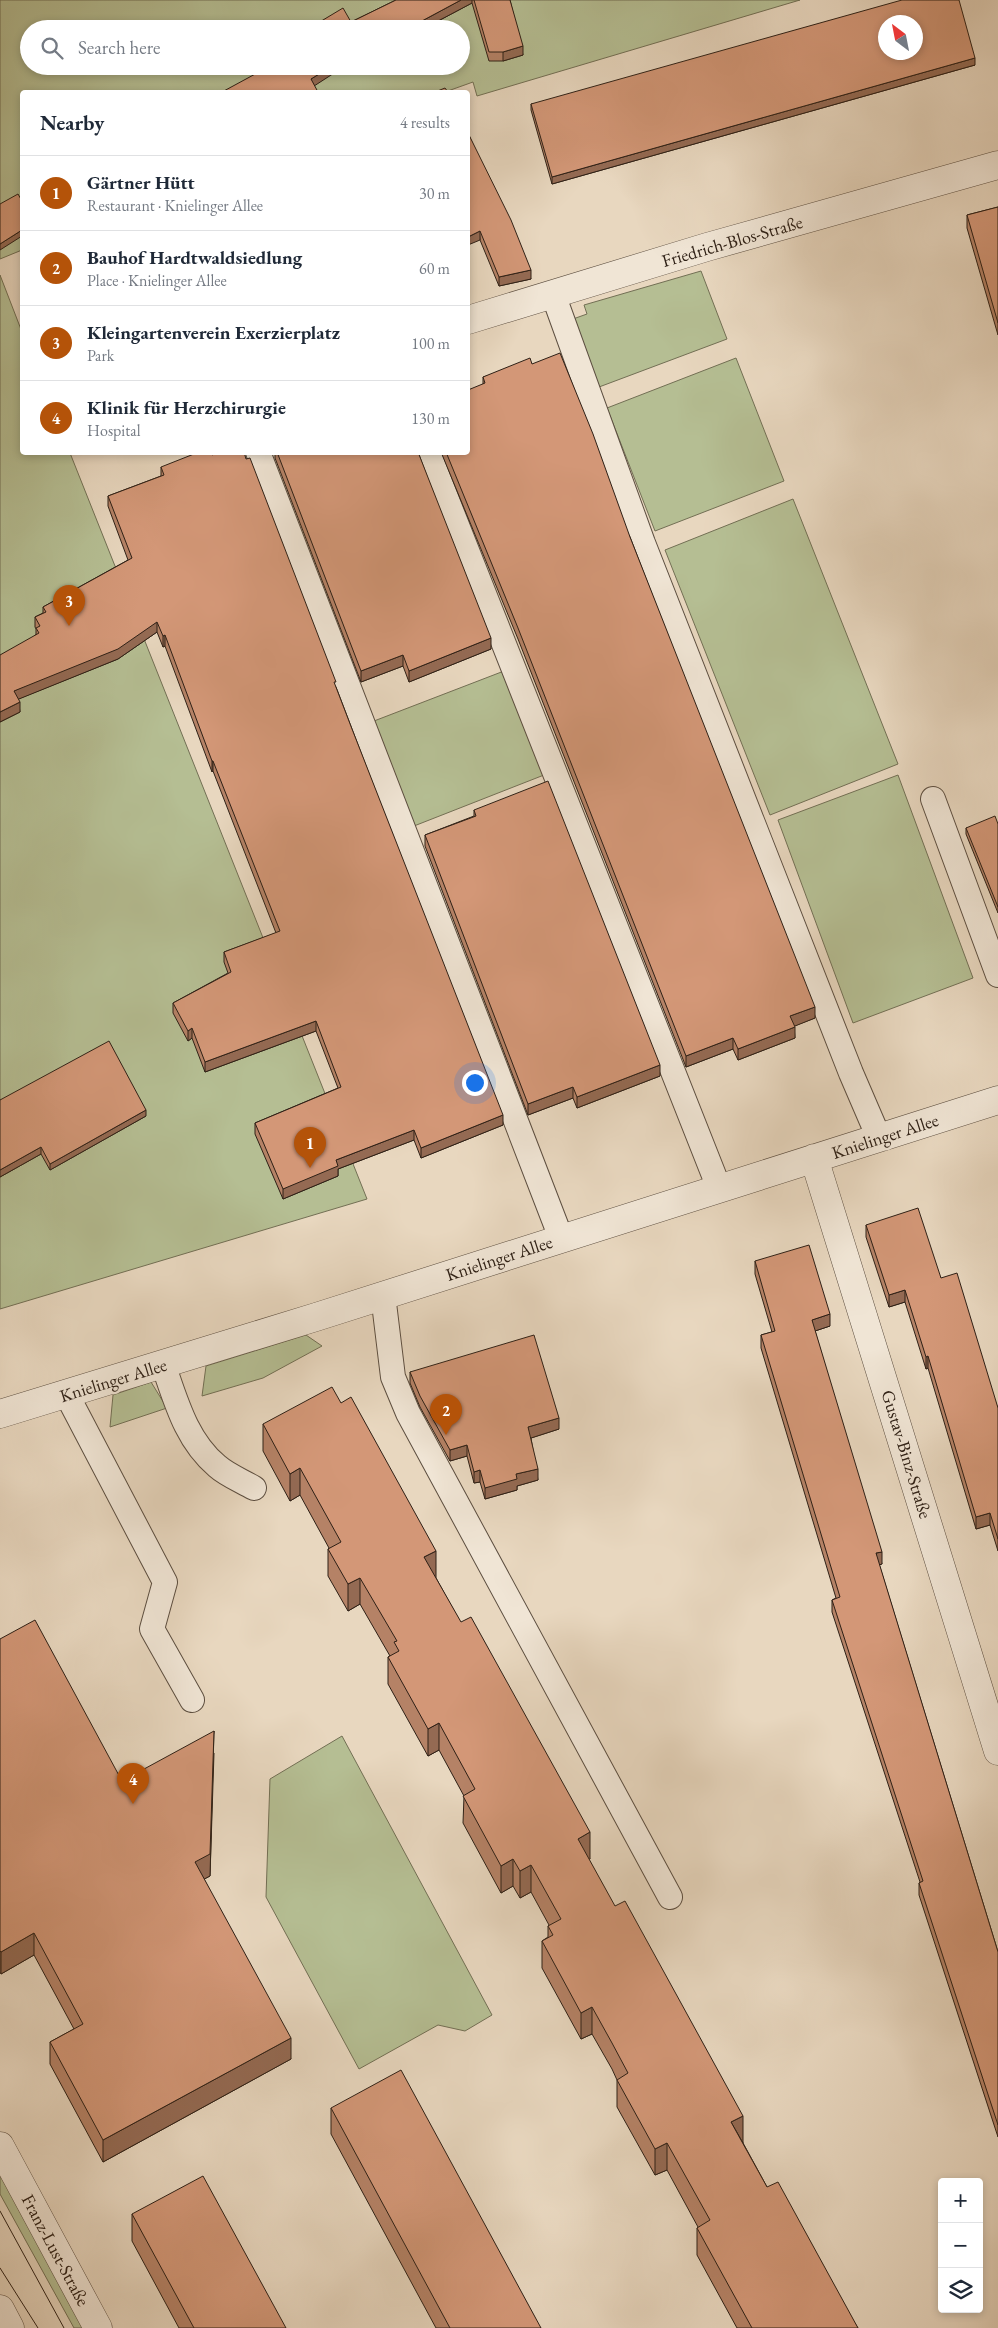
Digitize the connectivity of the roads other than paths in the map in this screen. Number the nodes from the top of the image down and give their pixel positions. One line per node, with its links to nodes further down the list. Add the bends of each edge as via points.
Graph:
1 (998, 165): 2 (street, Friedrich-Blos-Straße)
2 (553, 294): 3 (street, Friedrich-Blos-Straße); 9 (lane, via 642,543)
3 (470, 319)
4 (259, 455): 12 (lane)
5 (429, 455): 11 (lane)
6 (933, 799): 7 (lane)
7 (998, 975)
8 (998, 1100): 9 (street, Knielinger Allee)
9 (879, 1138): 10 (street, Knielinger Allee)
10 (814, 1158): 11 (street, Knielinger Allee); 19 (street, Gustav-Binz-Straße)
11 (719, 1188): 12 (street, Knielinger Allee)
12 (562, 1238): 13 (street, Knielinger Allee)
13 (383, 1295): 14 (street, Knielinger Allee); 20 (lane, via 393,1377 408,1413)
14 (164, 1364): 15 (street, Knielinger Allee); 17 (lane, via 183,1419 198,1447 218,1468)
15 (67, 1394): 16 (street, Knielinger Allee); 18 (lane, via 165,1582 152,1629)
16 (0, 1414)
17 (254, 1488)
18 (192, 1700)
19 (998, 1750)
20 (670, 1897)
21 (0, 2146): 24 (street, Franz-Lust-Straße)
22 (0, 2309): 23 (street)
23 (10, 2328)
24 (98, 2328)

